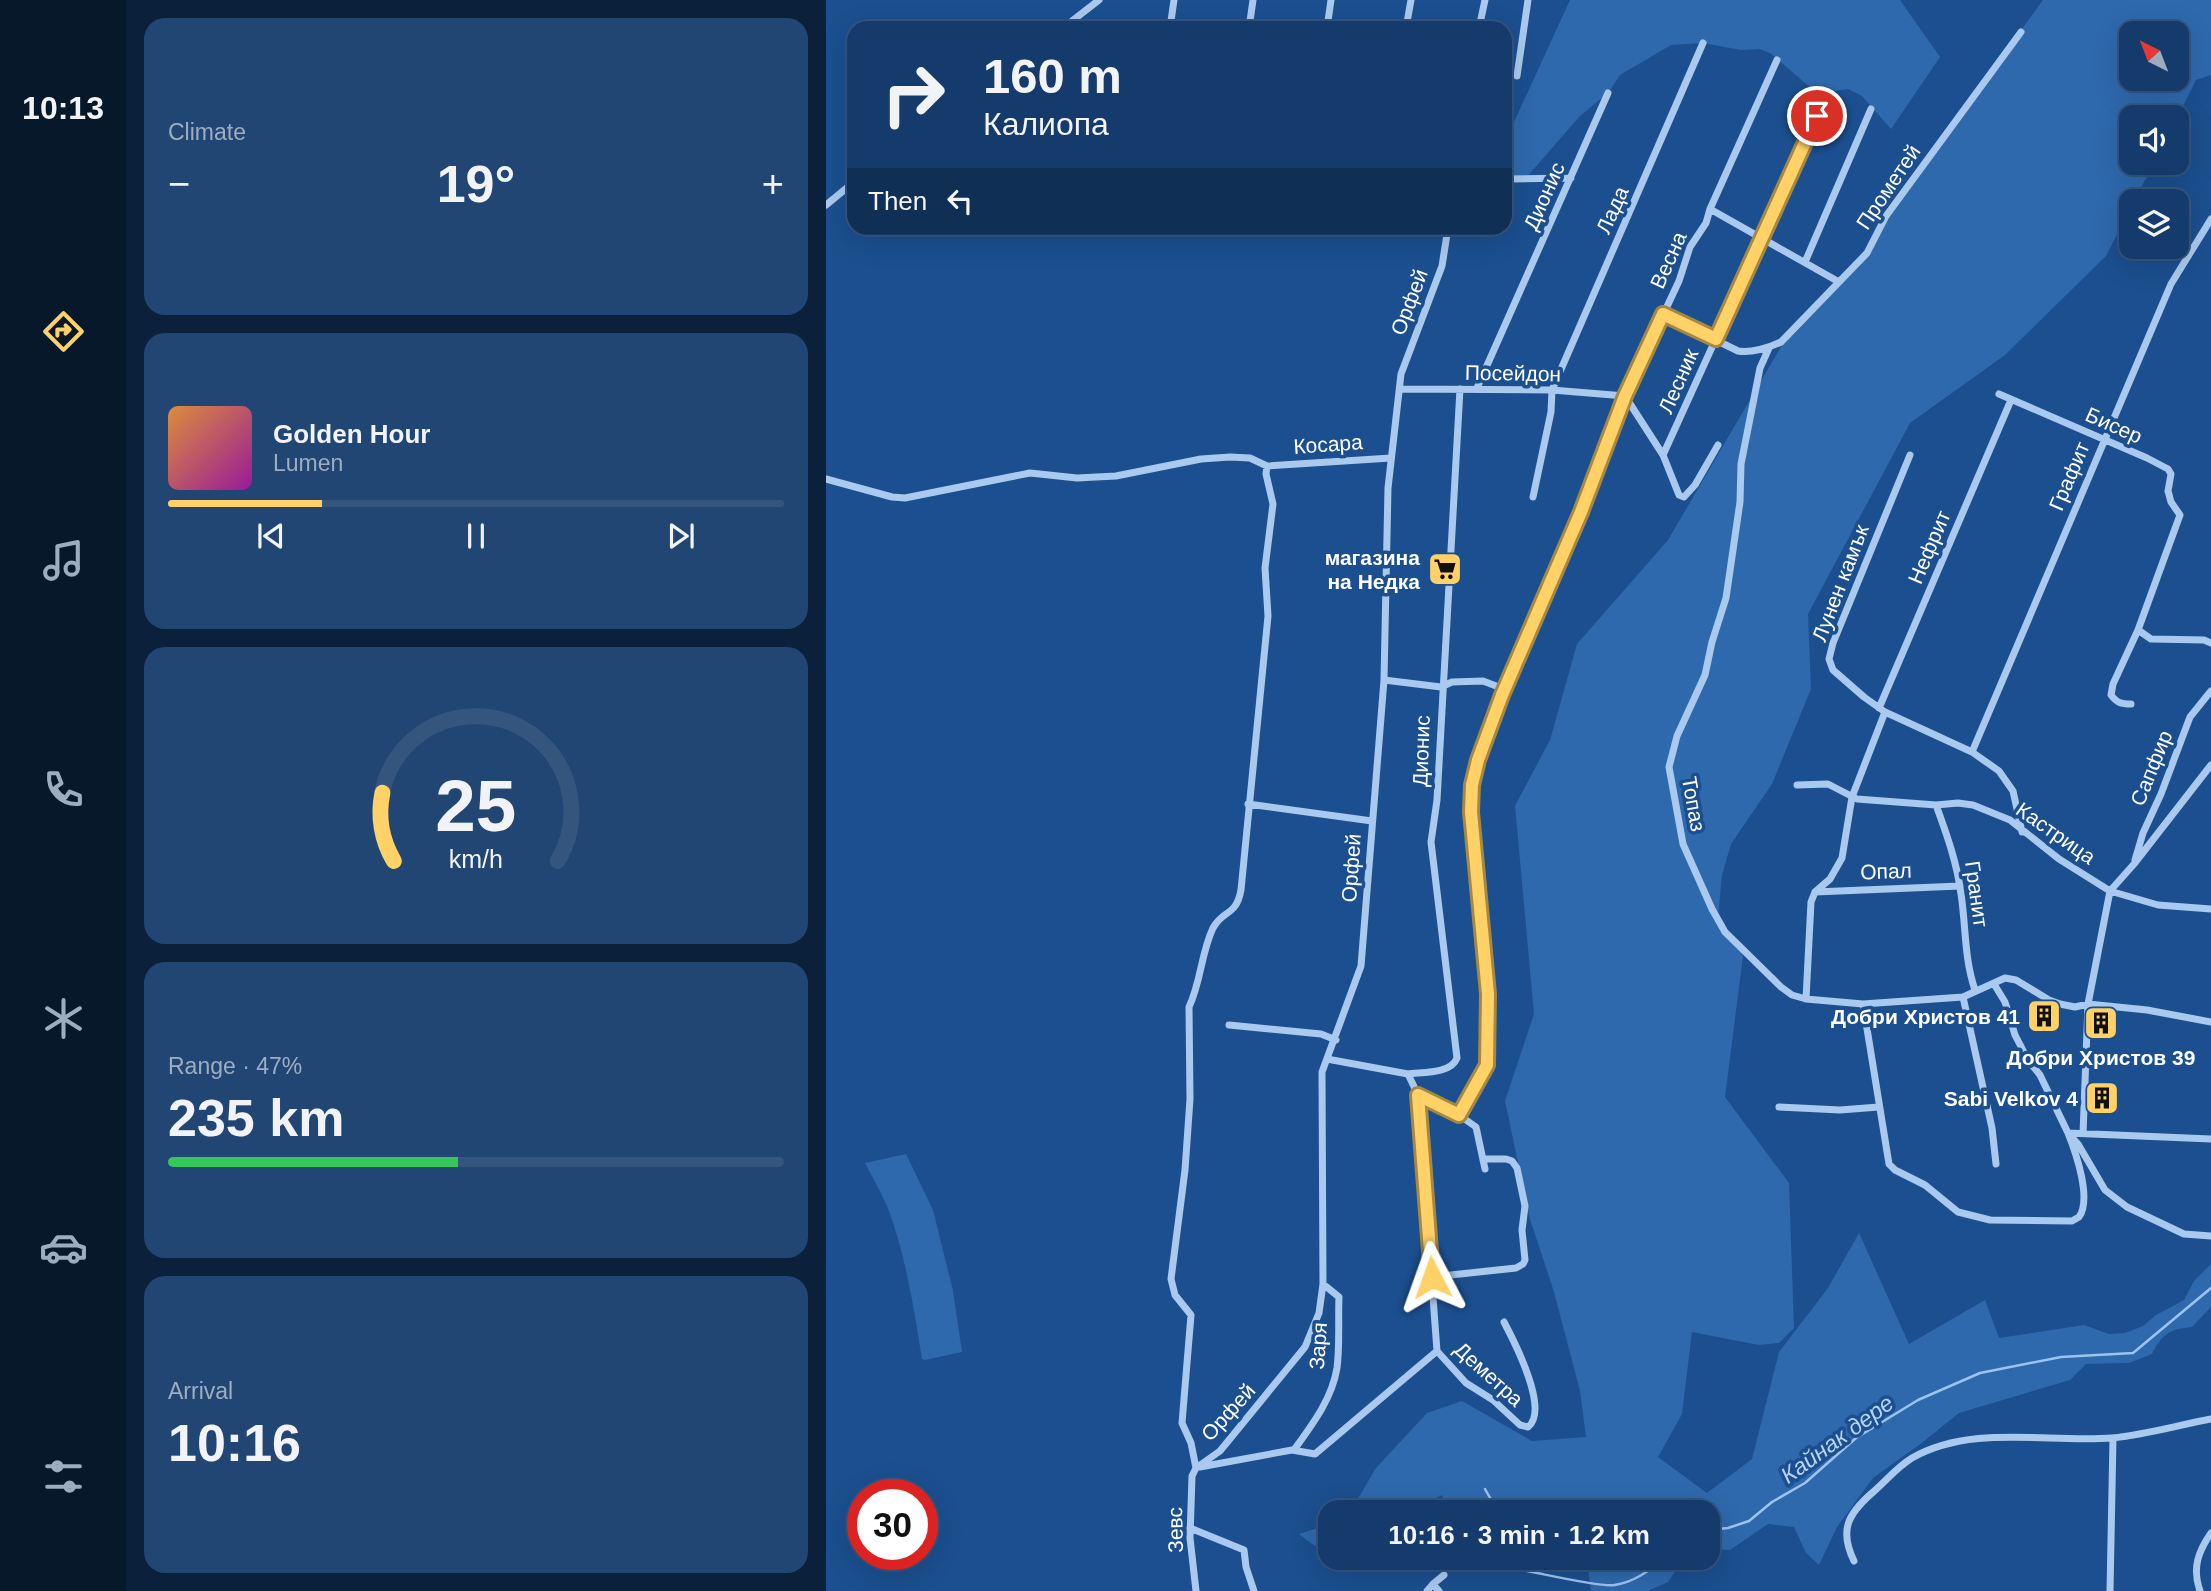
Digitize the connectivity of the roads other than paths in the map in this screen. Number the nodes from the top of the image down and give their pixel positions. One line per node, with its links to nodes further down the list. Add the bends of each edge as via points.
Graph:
1 (1100, 0): 8 (street)
2 (1174, 0): 9 (street)
3 (1253, 0): 10 (street)
4 (1331, 0): 11 (street)
5 (1412, 0): 12 (street)
6 (1485, 0): 13 (street)
7 (1528, 0): 17 (street)
8 (1072, 21)
9 (1171, 21)
10 (1250, 21)
11 (1328, 21)
12 (1408, 21)
13 (1480, 21)
14 (2021, 32): 30 (street, Прометей, via 1886,216 1867,253)
15 (1703, 43): 37 (street, Лада)
16 (1777, 60): 25 (street, Весна)
17 (1517, 76)
18 (1828, 92): 28 (street, Лесник)
19 (1608, 93): 21 (street, Дионис)
20 (1871, 109): 29 (street)
21 (1571, 178): 22 (street); 34 (street, Дионис)
22 (1512, 179)
23 (847, 188): 24 (street)
24 (826, 205)
25 (1710, 209): 28 (street); 31 (street, Весна)
26 (2211, 219): 41 (street, Графит, via 2171,284)
27 (1447, 235): 35 (street, Орфей, via 1442,266 1401,374)
28 (1760, 238): 29 (street); 32 (street, Лесник)
29 (1804, 262): 30 (street)
30 (1839, 282): 33 (street, Прометей, via 1781,342)
31 (1663, 314): 32 (street); 39 (street, Весна)
32 (1716, 339): 33 (street, via 1746,353); 43 (street, Лесник)
33 (1769, 348): 73 (street, Топаз, via 1760,369 1741,464 1741,502 1726,598 1705,675 1677,736 1669,767 1683,845 1725,932 1781,987)
34 (1477, 388): 36 (street, Посейдон); 37 (street, Посейдон)
35 (1401, 389): 36 (street, Посейдон); 45 (street, Орфей)
36 (1460, 389): 52 (street, Дионис)
37 (1552, 390): 39 (street, Посейдон); 48 (street, Лада)
38 (1999, 394): 40 (street, Бисер)
39 (1625, 396): 43 (street); 53 (street, Весна)
40 (2011, 400): 41 (street, Бисер); 56 (street, Нефрит)
41 (2104, 438): 49 (street, Бисер, via 2168,469 2168,491 2180,514); 57 (street, Графит)
42 (1718, 445): 43 (street, via 1684,497 1679,495)
43 (1663, 455)
44 (1910, 455): 56 (street, Лунен камък, via 1829,659 1833,670)
45 (1391, 458): 46 (street, Косара); 51 (street, Орфей)
46 (1267, 466): 47 (street, Косара, via 1250,458 1230,457 1201,458 1116,476 1077,478 1030,472 905,498); 61 (street, via 1273,504 1265,568 1268,615)
47 (826, 479)
48 (1533, 497)
49 (2137, 630): 50 (street, via 2151,639); 55 (street, via 2111,695 2121,704)
50 (2211, 643)
51 (1384, 680): 52 (street); 63 (street, Орфей)
52 (1441, 687): 53 (street, via 1483,681); 80 (street, Дионис, via 1431,842 1457,1058 1448,1068)
53 (1504, 690): 84 (street, Весна, via 1472,785 1488,994 1487,1065)
54 (2211, 691): 65 (street, Сапфир, via 2190,717)
55 (2131, 704)
56 (1882, 710): 57 (street); 60 (street, Нефрит)
57 (1972, 752): 64 (street, via 1999,771 2013,791)
58 (2211, 765): 65 (street)
59 (1797, 785): 60 (street, Кастрица, via 1828,784)
60 (1852, 797): 62 (street, Кастрица); 68 (street, Нефрит, via 1842,858 1830,879)
61 (1248, 804): 63 (street); 99 (street, via 1239,902 1213,928 1189,1007 1191,1100 1171,1279 1175,1295 1192,1315 1182,1423)
62 (1936, 805): 64 (street, Кастрица, via 1982,808 2010,820); 66 (street, Гранит)
63 (1372, 821): 78 (street, Орфей, via 1361,966)
64 (2022, 832): 67 (street, Кастрица)
65 (2134, 864): 67 (street)
66 (1960, 886): 68 (street, Опал); 71 (street, Гранит, via 1967,967)
67 (2110, 891): 69 (street, Кастрица, via 2158,905); 75 (street)
68 (1815, 892): 73 (street)
69 (2211, 909)
70 (1994, 984): 71 (street, Топаз); 75 (street, via 2005,978 2016,980 2049,1000 2075,1007); 85 (street, via 2015,1035)
71 (1975, 990): 72 (street, Топаз)
72 (1964, 997): 74 (street, Топаз); 89 (street)
73 (1806, 999): 74 (street, Топаз)
74 (1863, 1004): 83 (street)
75 (2088, 1004): 76 (street); 86 (street)
76 (2211, 1022)
77 (1229, 1025): 78 (street, via 1321,1034)
78 (1336, 1040): 79 (street, Орфей)
79 (1327, 1059): 80 (street, Дионис); 93 (street, Орфей, via 1322,1072)
80 (1408, 1074): 81 (street)
81 (1418, 1095): 84 (street); 92 (street)
82 (1779, 1107): 83 (street)
83 (1879, 1107): 85 (street, via 1889,1164 1958,1212 1990,1220 2072,1221 2079,1217 2083,1207 2080,1165)
84 (1459, 1115): 88 (street, via 1476,1128)
85 (2068, 1133): 86 (street); 91 (street, via 2105,1190 2127,1208 2183,1234)
86 (2083, 1135): 87 (street)
87 (2211, 1139)
88 (1483, 1159): 90 (street); 92 (street, via 1506,1158 1517,1168 1525,1206 1525,1260 1516,1268)
89 (1996, 1164)
90 (1485, 1169)
91 (2211, 1236)
92 (1432, 1277): 95 (street)
93 (1323, 1284): 98 (street, Заря, via 1339,1297 1337,1369 1318,1417); 99 (street, Орфей, via 1319,1313 1305,1347 1220,1451)
94 (1504, 1322): 95 (street, Деметра, via 1523,1359 1535,1403 1532,1425 1520,1425 1466,1383)
95 (1437, 1351): 98 (street, via 1315,1454)
96 (2211, 1419): 97 (street)
97 (2113, 1438): 102 (street, via 1972,1440 1925,1452 1895,1471 1853,1511 1846,1540); 109 (street)
98 (1294, 1450): 99 (street)
99 (1196, 1468): 100 (street, Зевс)
100 (1190, 1528): 105 (street, Зевс); 106 (street, via 1244,1549)
101 (2211, 1533): 110 (street, via 2195,1566)
102 (1854, 1561)
103 (1444, 1575): 104 (street)
104 (1433, 1584): 107 (street); 108 (street)
105 (1196, 1591)
106 (1254, 1591)
107 (1427, 1591)
108 (1439, 1591)
109 (2110, 1591)
110 (2200, 1591)

